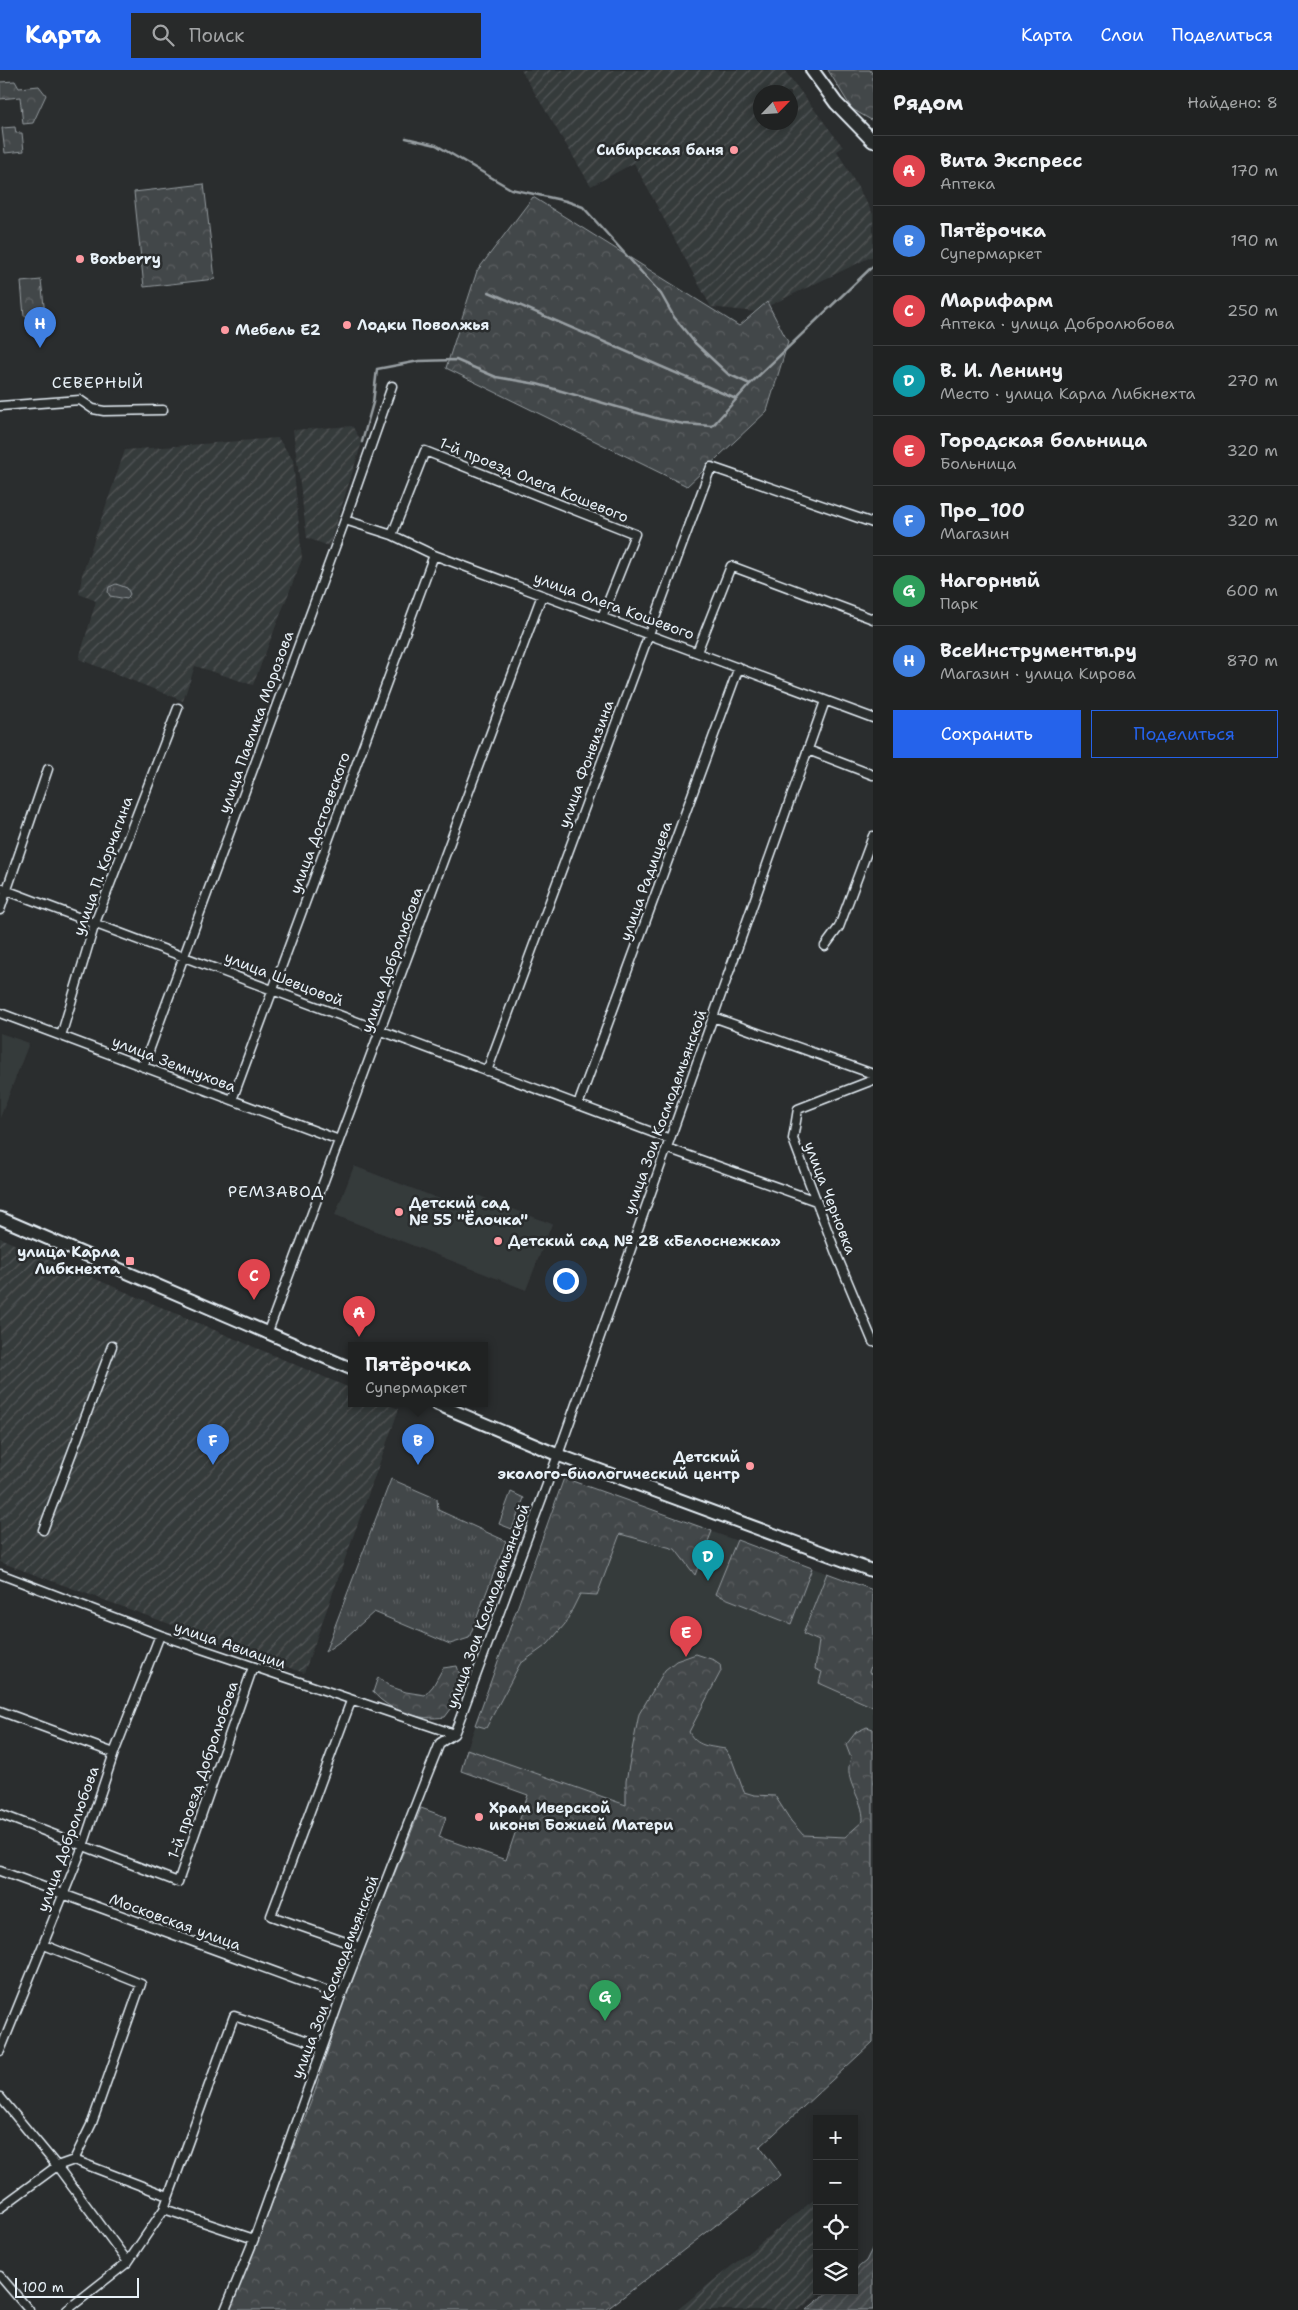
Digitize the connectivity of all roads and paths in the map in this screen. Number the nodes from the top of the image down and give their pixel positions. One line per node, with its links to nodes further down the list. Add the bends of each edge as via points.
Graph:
1 (812, 70): 2 (main road, via 836,103)
2 (873, 141)
3 (392, 386): 6 (street, улица Павлика Морозова)
4 (0, 406): 5 (street, via 80,400 93,410)
5 (163, 410)
6 (345, 520): 8 (street, улица Олега Кошевого); 27 (street, улица Павлика Морозова)
7 (873, 522): 13 (street, улица Фонвизина, via 711,466)
8 (392, 535): 9 (street, улица Олега Кошевого); 11 (street, 1-й проезд Олега Кошевого, via 425,451 635,534)
9 (434, 554): 10 (street, улица Олега Кошевого); 28 (street, улица Достоевского)
10 (542, 595): 11 (street, улица Олега Кошевого); 31 (street, улица Добролюбова)
11 (602, 616): 13 (street, улица Олега Кошевого)
12 (873, 619): 14 (street, via 731,566)
13 (649, 634): 14 (street, улица Олега Кошевого); 34 (street, улица Фонвизина)
14 (698, 652): 15 (street, улица Олега Кошевого)
15 (740, 667): 16 (street, улица Олега Кошевого); 38 (street, улица Радищева)
16 (825, 701): 18 (street, улица Олега Кошевого); 19 (street, улица Зои Космодемьянской)
17 (178, 708): 25 (street, улица П. Корчагина)
18 (873, 718)
19 (808, 750): 21 (street); 30 (street, улица Зои Космодемьянской)
20 (48, 769): 23 (street)
21 (873, 775)
22 (873, 836): 26 (street, via 839,927)
23 (4, 889): 24 (street); 25 (street, улица Шевцовой)
24 (0, 910)
25 (95, 923): 27 (street, улица Шевцовой); 32 (street, улица П. Корчагина)
26 (825, 946)
27 (184, 956): 28 (street, улица Шевцовой); 33 (street, улица Павлика Морозова)
28 (273, 990): 31 (street, улица Шевцовой); 37 (street, улица Достоевского)
29 (0, 1013): 32 (street, улица Земнухова)
30 (713, 1017): 35 (street); 39 (street, улица Зои Космодемьянской)
31 (380, 1030): 34 (street, улица Шевцовой); 40 (street, улица Добролюбова)
32 (61, 1036): 33 (street, улица Земнухова)
33 (143, 1067): 37 (street, улица Земнухова)
34 (487, 1071): 38 (street, улица Шевцовой)
35 (873, 1074)
36 (873, 1080): 42 (street, улица Черновка, via 798,1109 793,1139)
37 (232, 1100): 40 (street, улица Земнухова)
38 (578, 1105): 39 (street, улица Шевцовой)
39 (670, 1139): 41 (street, улица Зои Космодемьянской)
40 (339, 1140): 44 (street, улица Добролюбова)
41 (667, 1148): 42 (street); 49 (street, улица Зои Космодемьянской)
42 (816, 1201): 45 (street, улица Черновка)
43 (0, 1218): 44 (main road)
44 (268, 1334): 47 (main road)
45 (873, 1342)
46 (112, 1346): 50 (street)
47 (348, 1367)
48 (444, 1407): 49 (main road)
49 (558, 1455): 51 (main road); 57 (street, улица Зои Космодемьянской)
50 (43, 1530)
51 (873, 1570)
52 (0, 1574): 53 (street, улица Авиации)
53 (160, 1636): 54 (street, улица Авиации); 58 (street, улица Добролюбова)
54 (254, 1667): 55 (street, улица Авиации); 60 (street, 1-й проезд Добролюбова, via 178,1882)
55 (351, 1701): 57 (street, улица Авиации); 64 (street, via 271,1916)
56 (0, 1710): 58 (street)
57 (454, 1734): 64 (street, улица Зои Космодемьянской, via 440,1743)
58 (114, 1753): 60 (street, улица Добролюбова)
59 (0, 1814): 60 (street)
60 (83, 1846): 62 (street, улица Добролюбова)
61 (0, 1871): 62 (street, Московская улица)
62 (63, 1896): 63 (street, улица Добролюбова); 65 (street, Московская улица)
63 (44, 1945): 67 (street, улица Добролюбова); 69 (street, via 141,1984 92,2122)
64 (360, 1947): 65 (street, улица Зои Космодемьянской)
65 (341, 1996): 66 (street, улица Зои Космодемьянской)
66 (323, 2046): 71 (street, via 234,2016); 74 (street, улица Зои Космодемьянской)
67 (0, 2051)
68 (0, 2097): 70 (street)
69 (74, 2160): 70 (street); 71 (street)
70 (57, 2166): 72 (street); 75 (street)
71 (168, 2196): 73 (street)
72 (0, 2208)
73 (164, 2209): 74 (street); 75 (street)
74 (254, 2239): 79 (street, улица Зои Космодемьянской)
75 (128, 2262): 78 (street)
76 (0, 2276): 77 (street)
77 (29, 2310)
78 (67, 2310)
79 (225, 2310)

